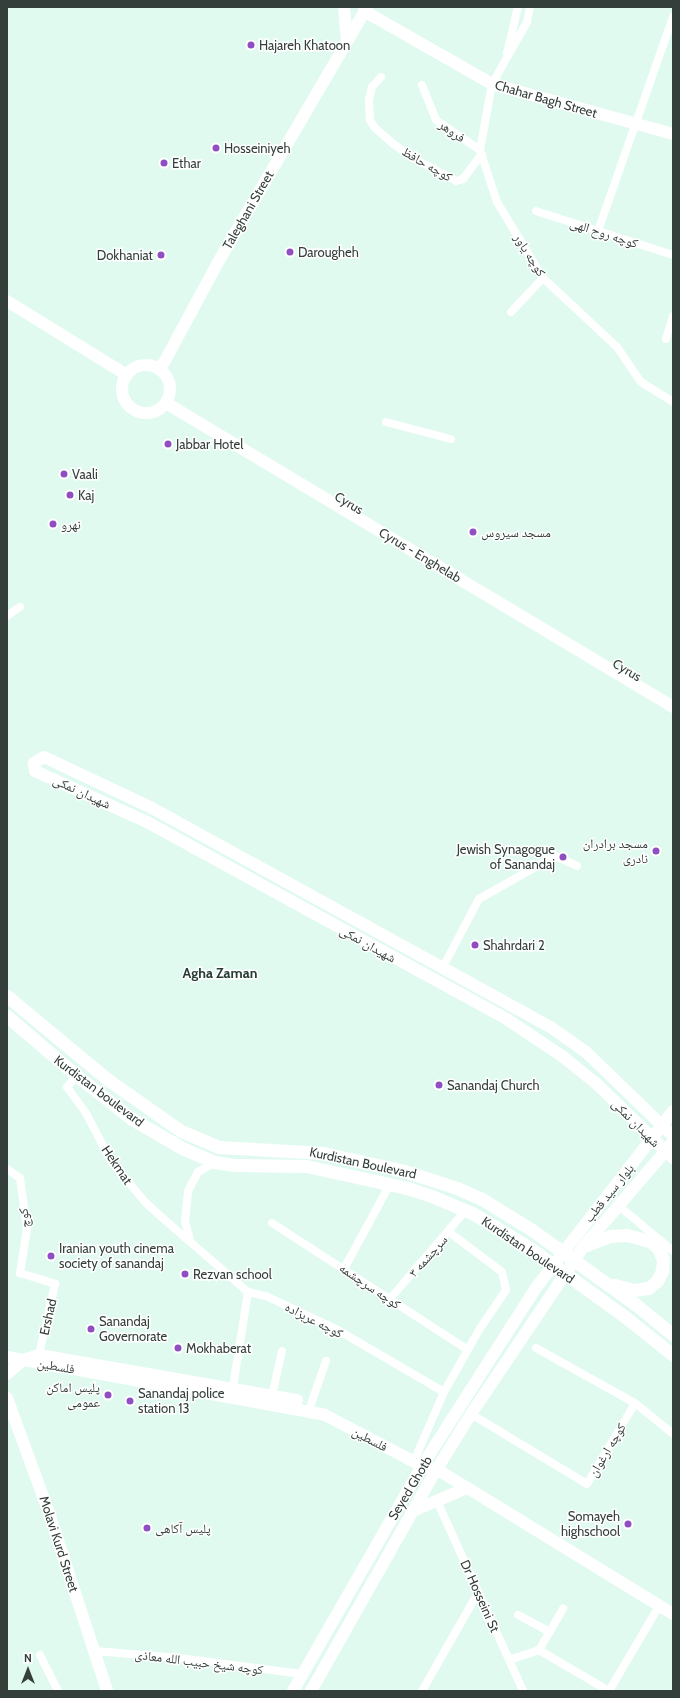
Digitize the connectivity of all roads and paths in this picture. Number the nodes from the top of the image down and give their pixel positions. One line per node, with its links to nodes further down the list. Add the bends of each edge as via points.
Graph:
1 (344, 7): 6 (main road)
2 (518, 7): 7 (street)
3 (530, 7): 7 (street, via 526,22)
4 (366, 9): 6 (main road, Taleghani Street); 9 (main road, Chahar Bagh Street)
5 (673, 17): 11 (street)
6 (347, 40): 22 (main road, Taleghani Street, via 217,264)
7 (504, 67): 9 (street)
8 (381, 78): 13 (street, کوچه حافظ, via 372,87 369,100 370,120 392,143 413,158 456,181 463,179)
9 (492, 84): 11 (main road, Chahar Bagh Street); 13 (street, کوچه یاور)
10 (422, 85): 13 (street, فروهر, via 436,120)
11 (635, 124): 12 (main road, Chahar Bagh Street); 15 (street)
12 (673, 134)
13 (481, 152): 17 (street, کوچه یاور, via 497,202)
14 (536, 211): 15 (street, کوچه روح الهی)
15 (598, 231): 16 (street, کوچه روح الهی)
16 (673, 255)
17 (543, 278): 19 (street); 25 (street, کوچه یاور, via 617,347 641,382)
18 (7, 301): 23 (main road)
19 (511, 312)
20 (673, 316): 21 (street)
21 (666, 339)
22 (160, 370): 23 (main road, via 146,365 139,366); 24 (main road, via 169,381)
23 (127, 375): 24 (main road, via 122,390 132,408 150,413)
24 (168, 399): 30 (main road, Cyrus); 31 (main road, Cyrus - Enghelab)
25 (673, 402)
26 (386, 422): 27 (street)
27 (451, 438)
28 (20, 607): 29 (street)
29 (7, 616)
30 (673, 698)
31 (673, 707)
32 (152, 808): 33 (main road); 33 (main road, شهیدان نمکی, via 44,757 34,763 36,771); 35 (main road, شهیدان نمکی)
33 (147, 822): 36 (main road, شهیدان نمکی)
34 (576, 866): 35 (street, via 555,856 479,899)
35 (443, 967): 36 (main road); 41 (main road, شهیدان نمکی, via 552,1028 586,1052)
36 (437, 982): 43 (main road, شهیدان نمکی, via 508,1020 576,1066)
37 (7, 996): 55 (main road, Kurdistan Boulevard, via 128,1095 181,1131 203,1142 232,1150 287,1149 323,1153 436,1180 482,1199)
38 (7, 1016): 39 (main road, Kurdistan boulevard)
39 (77, 1076): 45 (main road, Kurdistan boulevard, via 132,1119 184,1149); 52 (street, Hekmat, via 67,1087 86,1114 111,1161 145,1202)
40 (673, 1111): 41 (main road, بلوار سید قطب)
41 (662, 1126): 42 (main road, شهیدان نمکی); 43 (main road, بلوار سید قطب)
42 (673, 1136)
43 (652, 1140): 44 (main road, شهیدان نمکی); 55 (main road, بلوار سید قطب)
44 (671, 1151): 48 (main road, بلوار سید قطب)
45 (215, 1162): 47 (main road, Kurdistan boulevard, via 234,1165 306,1166); 52 (street, via 198,1172 188,1191 185,1221)
46 (7, 1168): 58 (street, کوچ, via 20,1178 27,1229)
47 (390, 1184): 49 (main road, Kurdistan boulevard, via 434,1197); 56 (street)
48 (619, 1206): 53 (main road, بلوار سید قطب); 54 (street)
49 (466, 1211): 51 (street, سرچشمه ۳); 57 (main road, Kurdistan boulevard, via 502,1230)
50 (272, 1223): 56 (street, کوچه سرچشمه)
51 (449, 1232): 63 (street, سرچشمه ۳); 66 (street, via 502,1272 506,1290)
52 (190, 1240): 61 (street, کوچه عربزاده)
53 (584, 1246): 59 (main road, via 610,1236 627,1235 650,1241 658,1248 663,1259 662,1271 657,1281 648,1288 632,1290); 62 (main road, بلوار سید قطب)
54 (673, 1251)
55 (567, 1253): 57 (main road); 59 (main road, Kurdistan Boulevard); 60 (main road, بلوار سید قطب)
56 (344, 1269): 63 (street, کوچه سرچشمه)
57 (559, 1269): 68 (main road, Kurdistan boulevard)
58 (20, 1273): 70 (street, Ershad, via 55,1284)
59 (606, 1283): 64 (main road, Kurdistan Boulevard)
60 (535, 1289): 82 (main road, Seyed Ghotb)
61 (248, 1292): 74 (street, کوچه عربزاده, via 266,1296 336,1329); 75 (street)
62 (547, 1299): 80 (main road, Seyed Ghotb)
63 (389, 1300): 66 (street, کوچه سرچشمه)
64 (673, 1335)
65 (536, 1348): 78 (street)
66 (468, 1349): 74 (street)
67 (282, 1351): 77 (street)
68 (673, 1355)
69 (7, 1357): 71 (main road, فلسطین)
70 (38, 1359): 71 (main road, فلسطین); 75 (main road, فلسطین)
71 (23, 1360): 73 (main road)
72 (326, 1361): 79 (street)
73 (7, 1374)
74 (444, 1392): 82 (street)
75 (232, 1393): 77 (main road, فلسطین)
76 (7, 1398): 94 (main road, Molavi Kurd Street, via 46,1503)
77 (272, 1399): 79 (main road, فلسطین)
78 (635, 1403): 80 (street, کوچه ارغوان, via 587,1484); 81 (street)
79 (311, 1407): 82 (main road, فلسطین)
80 (470, 1414): 83 (main road, Seyed Ghotb)
81 (673, 1434)
82 (422, 1459): 83 (main road, فلسطین); 97 (main road, Seyed Ghotb)
83 (439, 1470): 84 (main road); 86 (main road, Seyed Ghotb)
84 (467, 1488): 85 (main road); 88 (main road)
85 (437, 1501): 86 (main road); 87 (street, Dr Hosseini St)
86 (413, 1511): 101 (main road, Seyed Ghotb)
87 (478, 1592): 96 (street, Dr Hosseini St); 102 (street)
88 (659, 1606): 90 (main road); 104 (street)
89 (563, 1609): 92 (street)
90 (673, 1614)
91 (518, 1615): 92 (street)
92 (550, 1632): 93 (street)
93 (539, 1650): 96 (street); 104 (street)
94 (94, 1651): 97 (street, کوچه شیخ حبیب الله معاذی, via 179,1658); 99 (main road, Molavi Kurd Street)
95 (40, 1654): 98 (street)
96 (509, 1660): 103 (street, Dr Hosseini St)
97 (302, 1674): 100 (main road, Seyed Ghotb)
98 (58, 1691)
99 (107, 1691)
100 (293, 1691)
101 (311, 1691)
102 (422, 1691)
103 (523, 1691)
104 (609, 1691)

